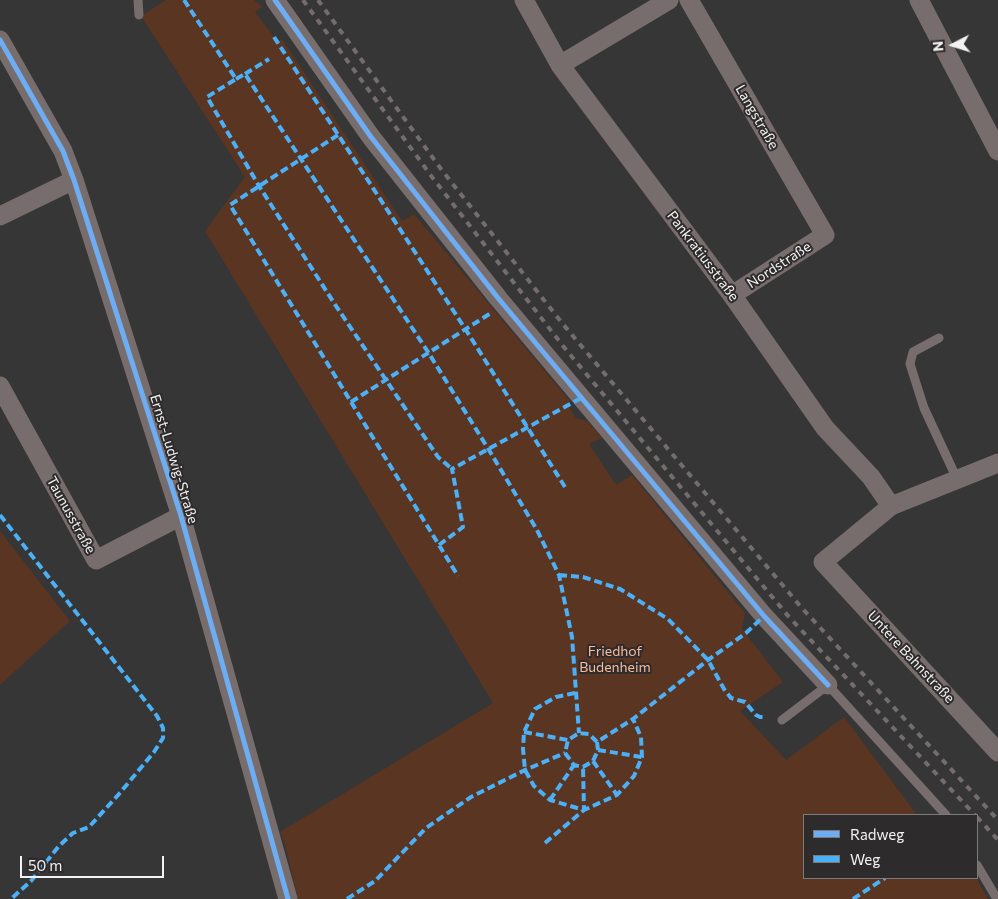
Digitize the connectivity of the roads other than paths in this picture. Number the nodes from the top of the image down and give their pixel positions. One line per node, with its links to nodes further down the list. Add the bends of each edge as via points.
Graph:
1 (138, 0): 7 (lane)
2 (275, 0): 21 (street, via 371,137 498,298 764,616)
3 (524, 0): 9 (street, Pankratiusstraße)
4 (669, 0): 9 (street)
5 (689, 0): 13 (street, Langstraße)
6 (919, 0): 10 (street)
7 (139, 15)
8 (0, 42): 11 (street, Ernst-Ludwig-Straße, via 63,151)
9 (560, 65): 14 (street, Pankratiusstraße)
10 (998, 151)
11 (74, 180): 12 (street); 20 (street, Ernst-Ludwig-Straße)
12 (0, 216)
13 (825, 235): 14 (street, Nordstraße)
14 (732, 295): 19 (street, Pankratiusstraße, via 825,428 870,477)
15 (939, 338): 18 (lane, via 913,352 910,364 924,408)
16 (0, 386): 20 (street, Taunusstraße, via 96,560)
17 (998, 463): 18 (street)
18 (957, 479): 19 (street)
19 (891, 506): 23 (street, Untere Bahnstraße, via 823,562)
20 (181, 516): 26 (street, Ernst-Ludwig-Straße)
21 (828, 685): 22 (lane); 24 (lane)
22 (782, 720)
23 (998, 752)
24 (945, 814)
25 (978, 867): 27 (lane)
26 (288, 899)
27 (997, 899)

